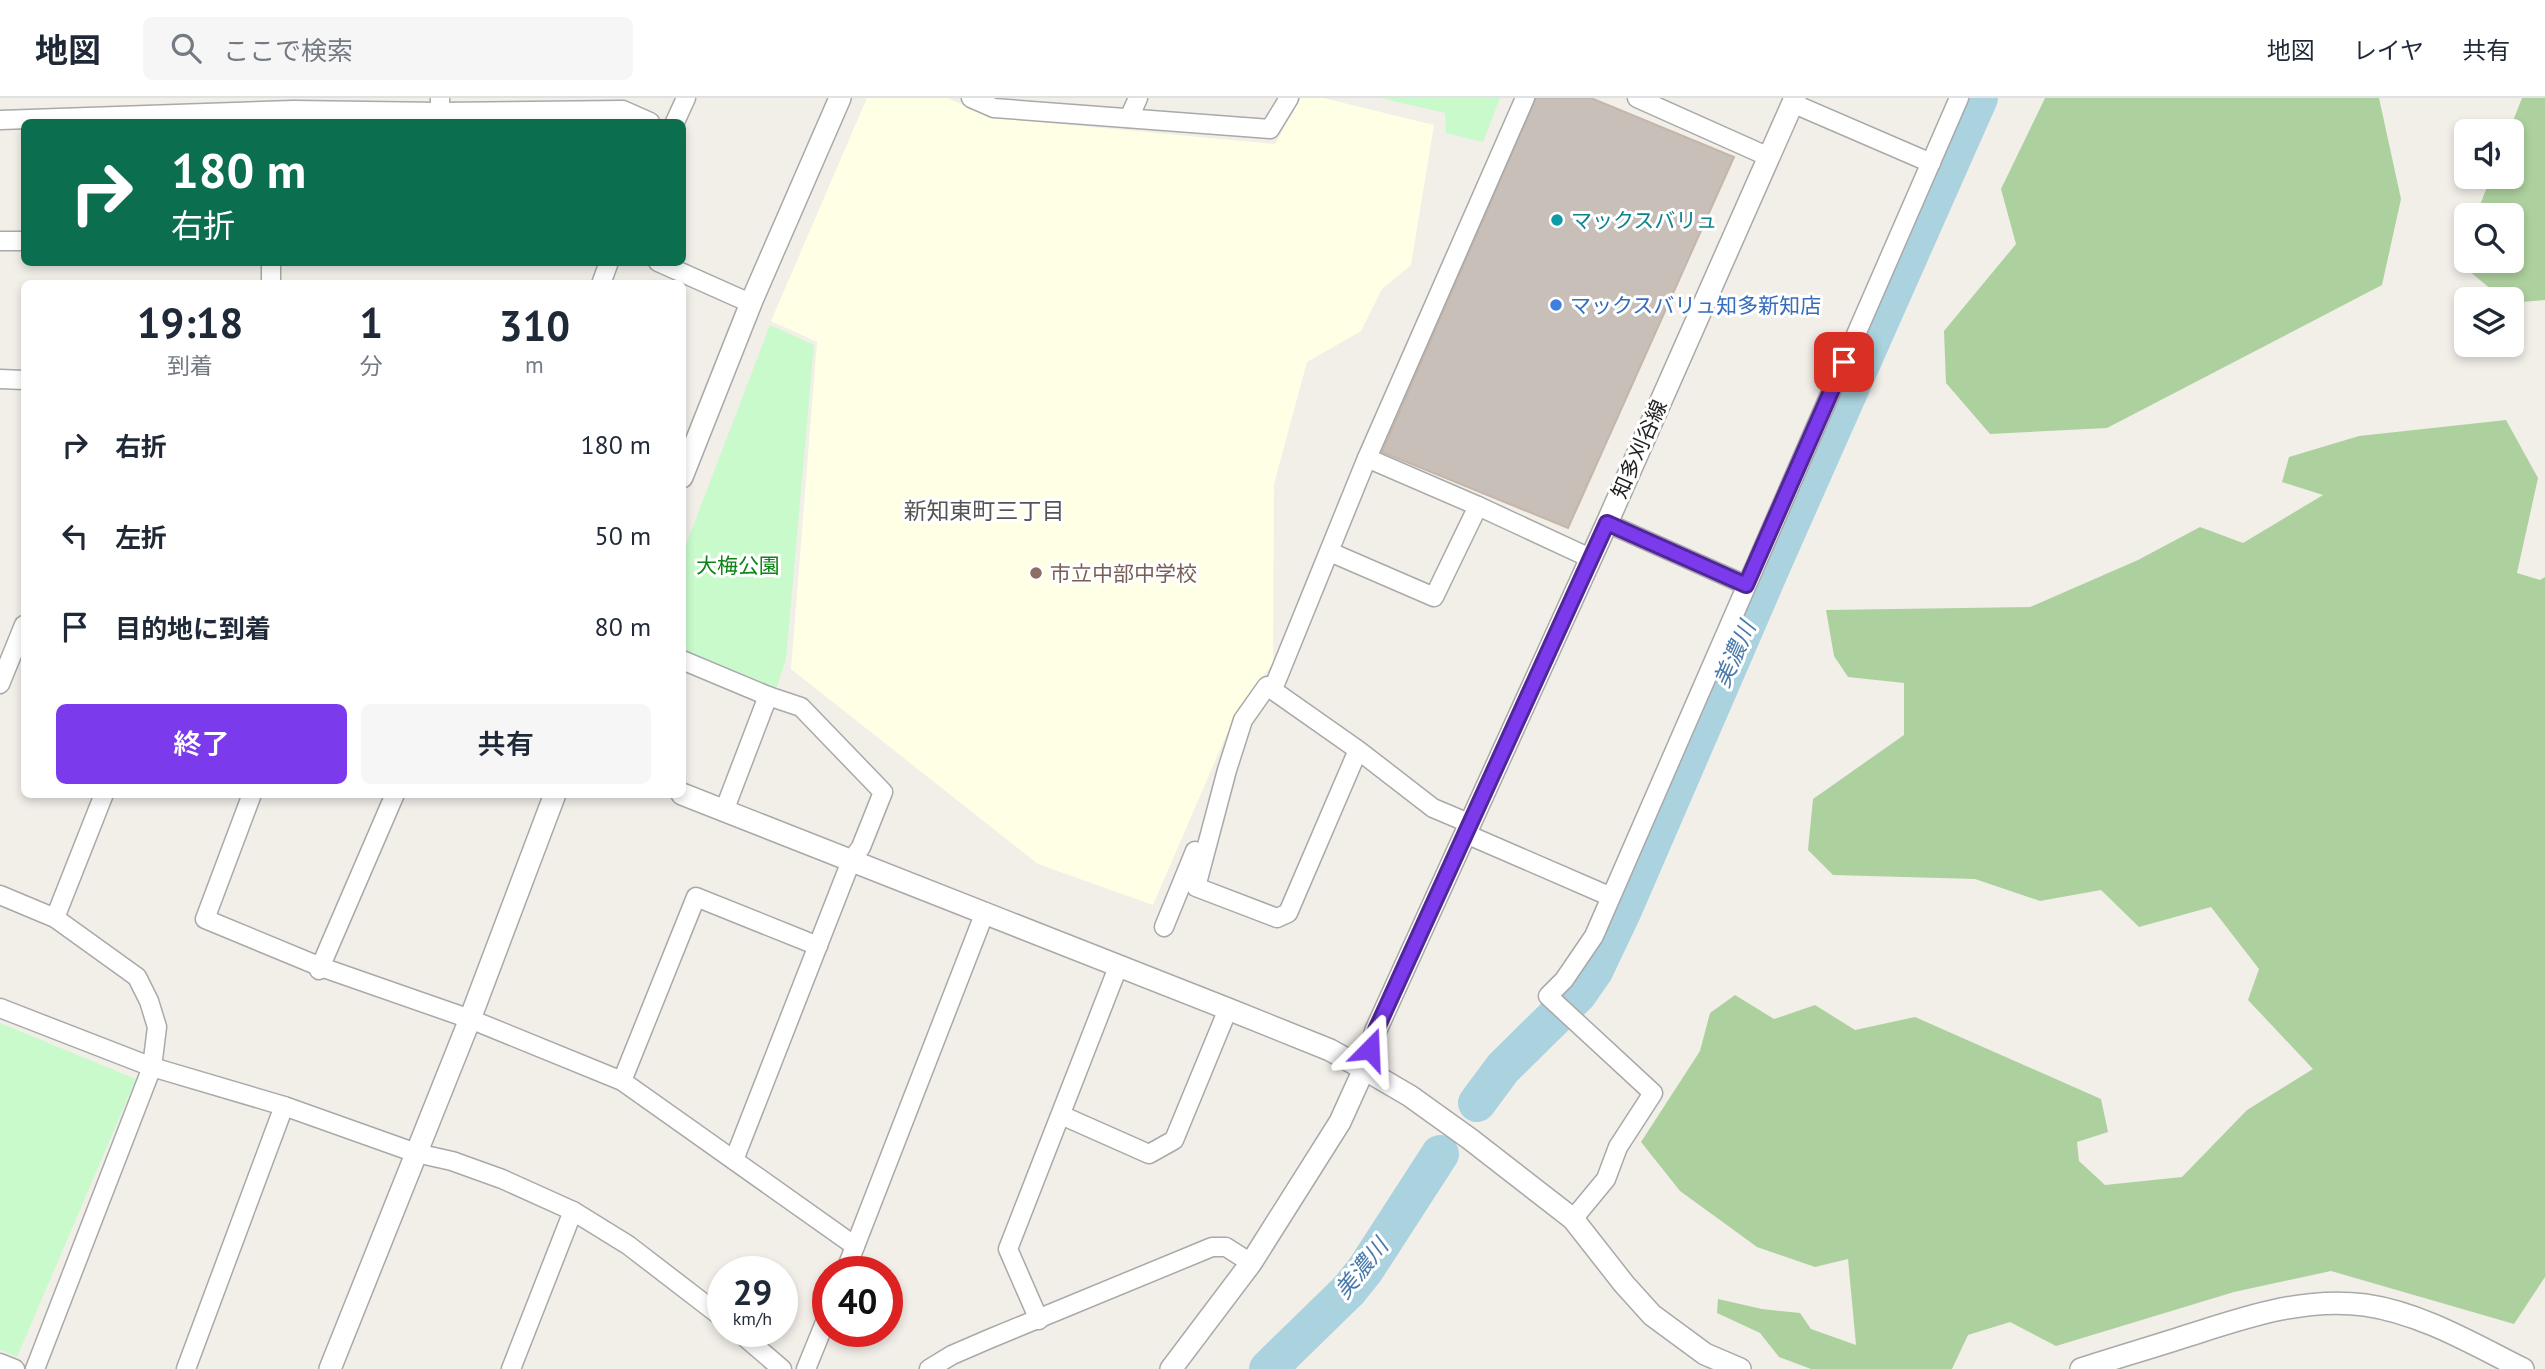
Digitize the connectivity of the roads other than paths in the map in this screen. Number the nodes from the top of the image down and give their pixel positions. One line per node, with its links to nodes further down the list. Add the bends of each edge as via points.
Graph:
1 (686, 98): 17 (street)
2 (840, 98): 24 (street)
3 (971, 98): 10 (street)
4 (1138, 98): 15 (street)
5 (1289, 98): 15 (street, via 1270,129)
6 (1525, 98): 27 (street)
7 (1637, 98): 19 (street)
8 (1959, 98): 20 (street)
9 (1793, 101): 19 (street, 知多刈谷線); 20 (street)
10 (996, 103): 15 (street)
11 (293, 104): 13 (street); 14 (street)
12 (542, 104): 13 (street); 16 (street, via 623,110)
13 (440, 105)
14 (175, 106): 18 (street)
15 (1129, 118)
16 (643, 119)
17 (676, 119)
18 (0, 120)
19 (1769, 157): 30 (street, 知多刈谷線)
20 (1931, 163): 33 (street)
21 (0, 241): 22 (street)
22 (21, 242)
23 (667, 266): 24 (street)
24 (750, 303): 28 (street)
25 (0, 379): 26 (street)
26 (21, 380)
27 (1367, 458): 29 (street); 31 (street)
28 (686, 467)
29 (1478, 506): 31 (street, via 1434,597); 32 (street)
30 (1607, 523): 32 (street, 知多刈谷線); 33 (street)
31 (1330, 552): 38 (street)
32 (1590, 558): 47 (street, 知多刈谷線)
33 (1746, 585): 51 (street)
34 (21, 635): 36 (street)
35 (686, 662): 39 (street)
36 (11, 668): 37 (street)
37 (0, 684)
38 (1273, 689): 40 (street); 48 (street, via 1267,686 1243,720)
39 (768, 696): 46 (street); 49 (street, via 801,707 883,792)
40 (1358, 750): 47 (street, via 1433,808); 48 (street, via 1288,913 1277,918 1196,887)
41 (686, 796): 46 (street)
42 (102, 798): 53 (street)
43 (250, 798): 57 (street, via 205,919)
44 (394, 798): 57 (street)
45 (553, 798): 60 (street)
46 (724, 811): 49 (street)
47 (1469, 829): 51 (street); 62 (street, 知多刈谷線, via 1376,1030)
48 (1205, 850): 54 (street, via 1196,849)
49 (852, 861): 52 (street); 55 (street)
50 (0, 895): 53 (street)
51 (1609, 896): 69 (street, via 1582,957 1548,996 1653,1093 1618,1147 1606,1179)
52 (985, 912): 56 (street); 70 (street)
53 (55, 918): 61 (street, via 137,976 157,1027)
54 (1164, 926)
55 (818, 946): 63 (street, via 696,897); 67 (street)
56 (1118, 967): 59 (street); 65 (street)
57 (320, 968): 60 (street)
58 (0, 1008): 61 (street)
59 (1228, 1009): 62 (street, via 1330,1050); 65 (street, via 1174,1140 1149,1154)
60 (470, 1019): 63 (street); 66 (street)
61 (152, 1067): 64 (street); 80 (street)
62 (1364, 1069): 69 (street, via 1410,1096); 72 (street, 知多刈谷線, via 1340,1122)
63 (622, 1081): 67 (street)
64 (284, 1106): 66 (street); 81 (street)
65 (1061, 1115): 74 (street, via 1008,1249)
66 (416, 1153): 68 (street, via 502,1179); 82 (street)
67 (734, 1160): 70 (street)
68 (573, 1211): 73 (street, via 628,1245); 78 (street)
69 (1573, 1219): 87 (street, via 1652,1315 1705,1354)
70 (855, 1246): 71 (street)
71 (851, 1256)
72 (1251, 1263): 74 (street, via 1226,1247 1212,1247); 86 (street, 知多刈谷線)
73 (707, 1306)
74 (1039, 1320): 85 (street)
75 (756, 1347): 83 (street)
76 (815, 1347): 84 (street)
77 (0, 1363): 79 (street)
78 (515, 1367)
79 (15, 1369)
80 (35, 1369)
81 (186, 1369)
82 (331, 1369)
83 (782, 1369)
84 (806, 1369)
85 (929, 1369)
86 (1171, 1369)
87 (1740, 1369)
88 (2081, 1369): 89 (street, via 2248,1318 2330,1302 2410,1317)
89 (2523, 1369)

